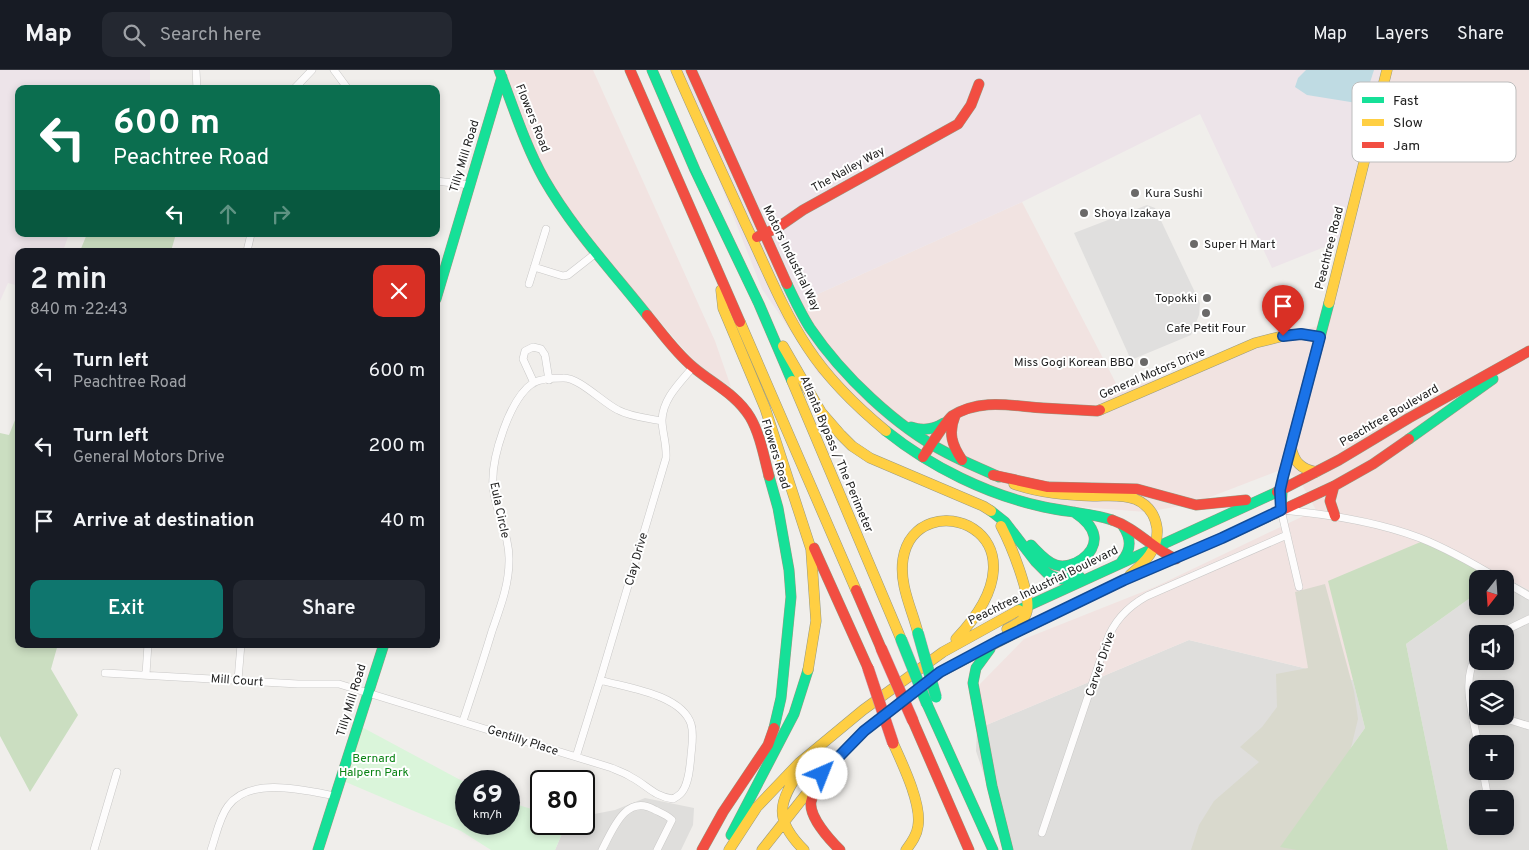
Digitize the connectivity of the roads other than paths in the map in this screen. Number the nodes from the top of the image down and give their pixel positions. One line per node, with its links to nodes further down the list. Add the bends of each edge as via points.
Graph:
1 (196, 70): 10 (street)
2 (312, 70): 11 (street)
3 (334, 70): 12 (street)
4 (630, 70): 22 (main road)
5 (652, 70): 25 (main road, Atlanta Bypass / The Perimeter)
6 (676, 70): 19 (main road, Motors Industrial Way)
7 (691, 70): 19 (main road, Motors Industrial Way)
8 (500, 73): 13 (main road, Flowers Road); 14 (main road, Tilly Mill Road)
9 (979, 84): 19 (main road, The Nalley Way, via 972,104 958,124)
10 (197, 85)
11 (298, 85)
12 (345, 85)
13 (514, 106): 14 (main road, Tilly Mill Road); 20 (main road, Flowers Road, via 543,177)
14 (493, 109): 17 (main road, Tilly Mill Road)
15 (1364, 162): 26 (main road, Peachtree Road)
16 (440, 181): 17 (street)
17 (470, 185): 24 (main road, Tilly Mill Road)
18 (546, 229): 21 (street)
19 (758, 236): 33 (main road, Motors Industrial Way, via 816,336 853,381); 36 (main road, Motors Industrial Way, via 793,324 818,364 840,390 877,424)
20 (596, 253): 21 (street, via 568,275); 28 (main road, Flowers Road)
21 (534, 267): 23 (street)
22 (720, 280): 49 (main road, via 723,308 765,408); 97 (main road, bridge)
23 (529, 284)
24 (440, 285)
25 (759, 304): 42 (main road, via 817,405 837,432 870,458); 74 (main road, Atlanta Bypass / The Perimeter, bridge, via 900,639)
26 (1320, 337): 31 (main road, General Motors Drive, via 1301,334 1254,343 1097,411 988,404); 35 (main road, Peachtree Road)
27 (1529, 351): 38 (main road, Peachtree Boulevard); 40 (main road, Peachtree Boulevard, via 1440,418 1373,464)
28 (693, 367): 32 (street, Clay Drive, via 665,403); 90 (main road, Flowers Road, via 730,393 748,415 778,508 791,584 782,698 768,745)
29 (549, 380): 30 (street); 30 (street, via 545,355 541,348 533,347 525,351 523,359); 32 (street, via 566,378 619,411)
30 (534, 383): 75 (street, Eula Circle, via 515,403 496,452 493,489 507,539 509,560 505,592)
31 (954, 415): 33 (main road, General Motors Drive, via 940,426 922,430); 34 (main road); 37 (main road, via 950,440)
32 (662, 421): 72 (street, Clay Drive, via 666,458)
33 (902, 423): 34 (main road, Motors Industrial Way)
34 (931, 444): 36 (main road); 37 (main road, Motors Industrial Way)
35 (1291, 447): 38 (main road, via 1298,466); 41 (main road, Peachtree Road)
36 (923, 457): 45 (main road, Motors Industrial Way, via 970,482 1004,495)
37 (964, 462): 39 (main road, Motors Industrial Way)
38 (1316, 472): 41 (main road, Peachtree Boulevard)
39 (993, 475): 43 (main road, via 1048,487 1137,489 1196,505); 51 (main road, Motors Industrial Way, via 1040,493 1136,500 1149,508 1157,523)
40 (1334, 486): 44 (main road, Peachtree Boulevard); 46 (main road, via 1329,503)
41 (1280, 490): 43 (main road, Peachtree Boulevard); 44 (main road, Peachtree Road)
42 (963, 498): 47 (main road, via 983,506); 60 (main road, via 987,512 1002,527 1012,548)
43 (1261, 498): 51 (main road, Peachtree Industrial Boulevard)
44 (1281, 510): 46 (street); 50 (street); 52 (main road)
45 (1074, 512): 47 (main road, via 1091,529 1094,544 1088,556 1066,566 1049,561); 48 (main road, Motors Industrial Way)
46 (1334, 516): 54 (street, via 1419,538)
47 (1005, 522): 55 (main road, via 1041,567 1054,578)
48 (1121, 523): 51 (main road, Motors Industrial Way); 53 (main road, via 1130,544)
49 (806, 530): 91 (main road, via 811,550 816,622 808,672 794,714); 96 (main road, bridge, via 868,668 915,798 919,823 915,838)
50 (1287, 535): 57 (street); 84 (street, Carver Drive, via 1147,596 1131,606 1117,621 1108,635)
51 (1154, 548): 52 (main road, Motors Industrial Way); 53 (main road, Peachtree Industrial Boulevard); 56 (main road, via 1147,560)
52 (1176, 559): 56 (main road)
53 (1122, 561): 55 (main road, Peachtree Industrial Boulevard)
54 (1483, 570)
55 (1095, 574): 60 (main road, Peachtree Industrial Boulevard)
56 (1124, 580): 63 (main road)
57 (1299, 587)
58 (1514, 587): 59 (street)
59 (1529, 596)
60 (1028, 606): 67 (main road, Peachtree Industrial Boulevard); 68 (main road, via 1020,622 962,655)
61 (1529, 619): 62 (street)
62 (1514, 626)
63 (998, 641): 68 (main road); 99 (main road, via 978,664 972,683)
64 (148, 648): 70 (street)
65 (241, 648): 71 (street)
66 (383, 648): 73 (main road, Tilly Mill Road)
67 (943, 652): 74 (main road, bridge, via 975,618 988,596 994,566 991,547 985,537 970,525 951,520 936,522 919,532 907,546 902,565); 78 (main road, Peachtree Industrial Boulevard)
68 (940, 672): 81 (main road, via 864,731)
69 (105, 673): 70 (street, Mill Court)
70 (146, 674): 71 (street, Mill Court)
71 (238, 680): 73 (street, Mill Court, via 339,684)
72 (600, 680): 79 (street, Clay Drive); 79 (street, Gentilly Place, via 676,704 687,717 693,734 690,764 682,792 673,799 662,797 632,777)
73 (368, 692): 75 (street, Gentilly Place); 82 (main road, Tilly Mill Road)
74 (932, 700): 98 (main road, via 946,746)
75 (463, 721): 79 (street, Gentilly Place)
76 (1514, 721): 77 (street)
77 (1529, 726)
78 (817, 748): 83 (main road, via 786,794 782,806); 92 (main road, Peachtree Industrial Boulevard, via 767,796)
79 (576, 757)
80 (117, 772): 85 (street)
81 (822, 774): 83 (main road); 95 (main road, via 811,806 824,831)
82 (335, 796): 86 (street, via 283,788 251,790 228,806); 87 (main road, Tilly Mill Road)
83 (783, 824): 93 (main road); 94 (main road)
84 (1042, 832)
85 (94, 850)
86 (212, 850)
87 (318, 850)
88 (602, 850): 89 (street, via 630,806 640,804 650,806 672,820)
89 (657, 850)
90 (702, 850)
91 (725, 850)
92 (729, 850)
93 (762, 850)
94 (804, 850)
95 (840, 850)
96 (906, 850)
97 (969, 850)
98 (993, 850)
99 (1008, 850)

